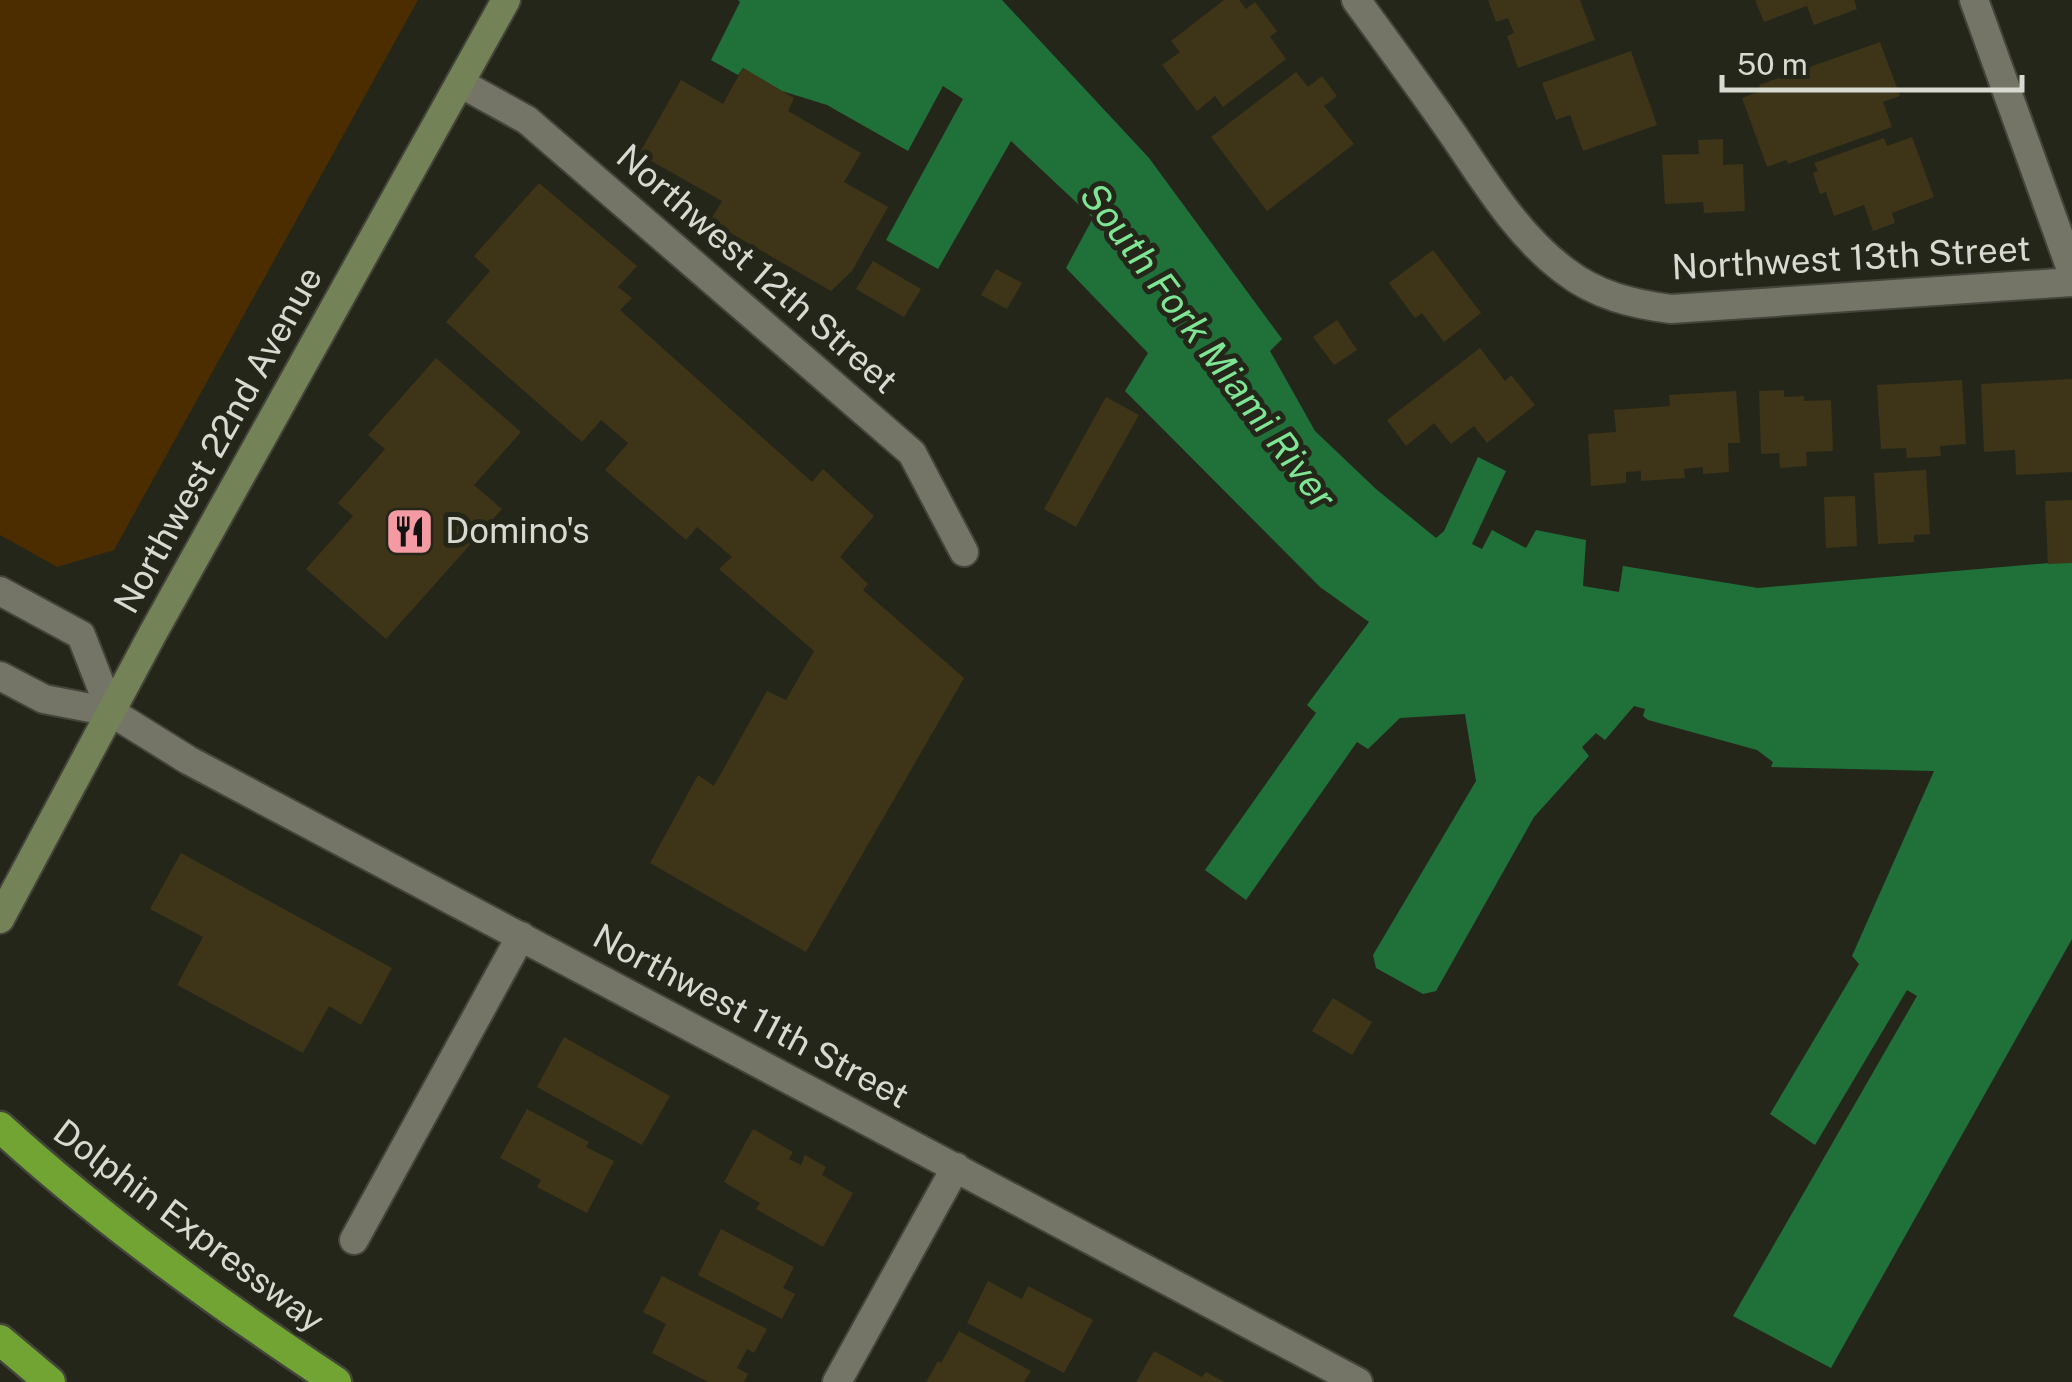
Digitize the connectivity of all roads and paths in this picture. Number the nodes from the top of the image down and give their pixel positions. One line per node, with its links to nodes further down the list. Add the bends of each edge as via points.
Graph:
1 (506, 0): 4 (main road, Northwest 22nd Avenue)
2 (1356, 0): 6 (street, Northwest 13th Street, via 1538,247 1564,271 1623,301 1671,309)
3 (1974, 0): 5 (street)
4 (460, 83): 7 (street, Northwest 12th Street, via 527,120 912,453); 10 (main road, Northwest 22nd Avenue)
5 (2072, 272)
6 (2072, 282)
7 (964, 552)
8 (0, 591): 10 (street, via 81,635)
9 (0, 676): 10 (street, Northwest 11th Street, via 44,699)
10 (110, 712): 11 (main road, Northwest 22nd Avenue); 12 (street, Northwest 11th Street)
11 (0, 918)
12 (521, 936): 14 (street, Northwest 11th Street); 15 (street)
13 (10, 1136): 20 (highway, Dolphin Expressway, via 189,1280)
14 (956, 1167): 21 (street); 22 (street, Northwest 11th Street)
15 (354, 1240)
16 (0, 1340): 19 (highway)
17 (0, 1358): 18 (highway)
18 (22, 1382)
19 (50, 1382)
20 (336, 1382)
21 (837, 1382)
22 (1357, 1382)

